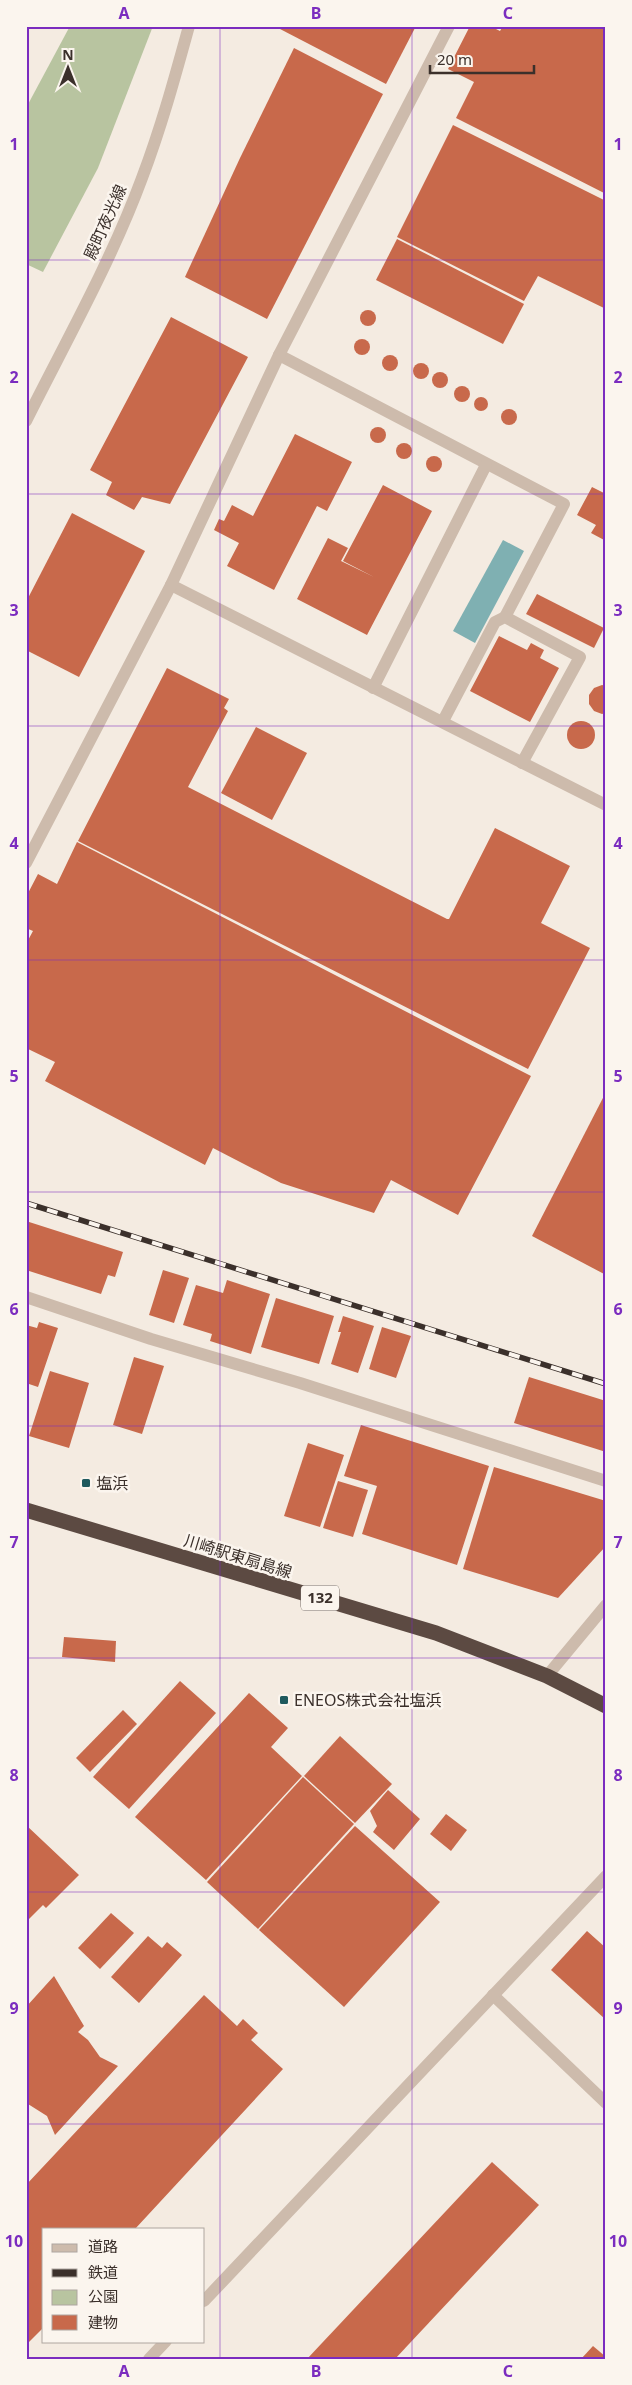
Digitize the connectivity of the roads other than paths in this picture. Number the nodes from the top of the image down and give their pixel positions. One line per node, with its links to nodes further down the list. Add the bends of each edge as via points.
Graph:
1 (190, 26): 4 (street, 殿町夜光線, via 142,179 105,264)
2 (449, 26): 3 (street)
3 (279, 355): 5 (street); 6 (street)
4 (26, 421)
5 (486, 465): 7 (street, via 564,504); 8 (street)
6 (171, 585): 8 (street); 12 (street)
7 (505, 617): 9 (street, via 495,622); 10 (street, via 580,657)
8 (373, 688): 9 (street)
9 (442, 721): 10 (street)
10 (522, 763): 11 (street)
11 (606, 805)
12 (26, 863)
13 (26, 1297): 14 (street)
14 (606, 1481)
15 (26, 1510): 17 (highway, 川崎駅東扇島線 / 132, via 436,1633)
16 (606, 1605): 17 (street)
17 (547, 1676): 18 (highway, 川崎駅東扇島線 / 132)
18 (606, 1706)
19 (606, 1876): 20 (street)
20 (493, 1995): 21 (street); 22 (street)
21 (606, 2103)
22 (205, 2300)
23 (165, 2342): 24 (street)
24 (149, 2359)

